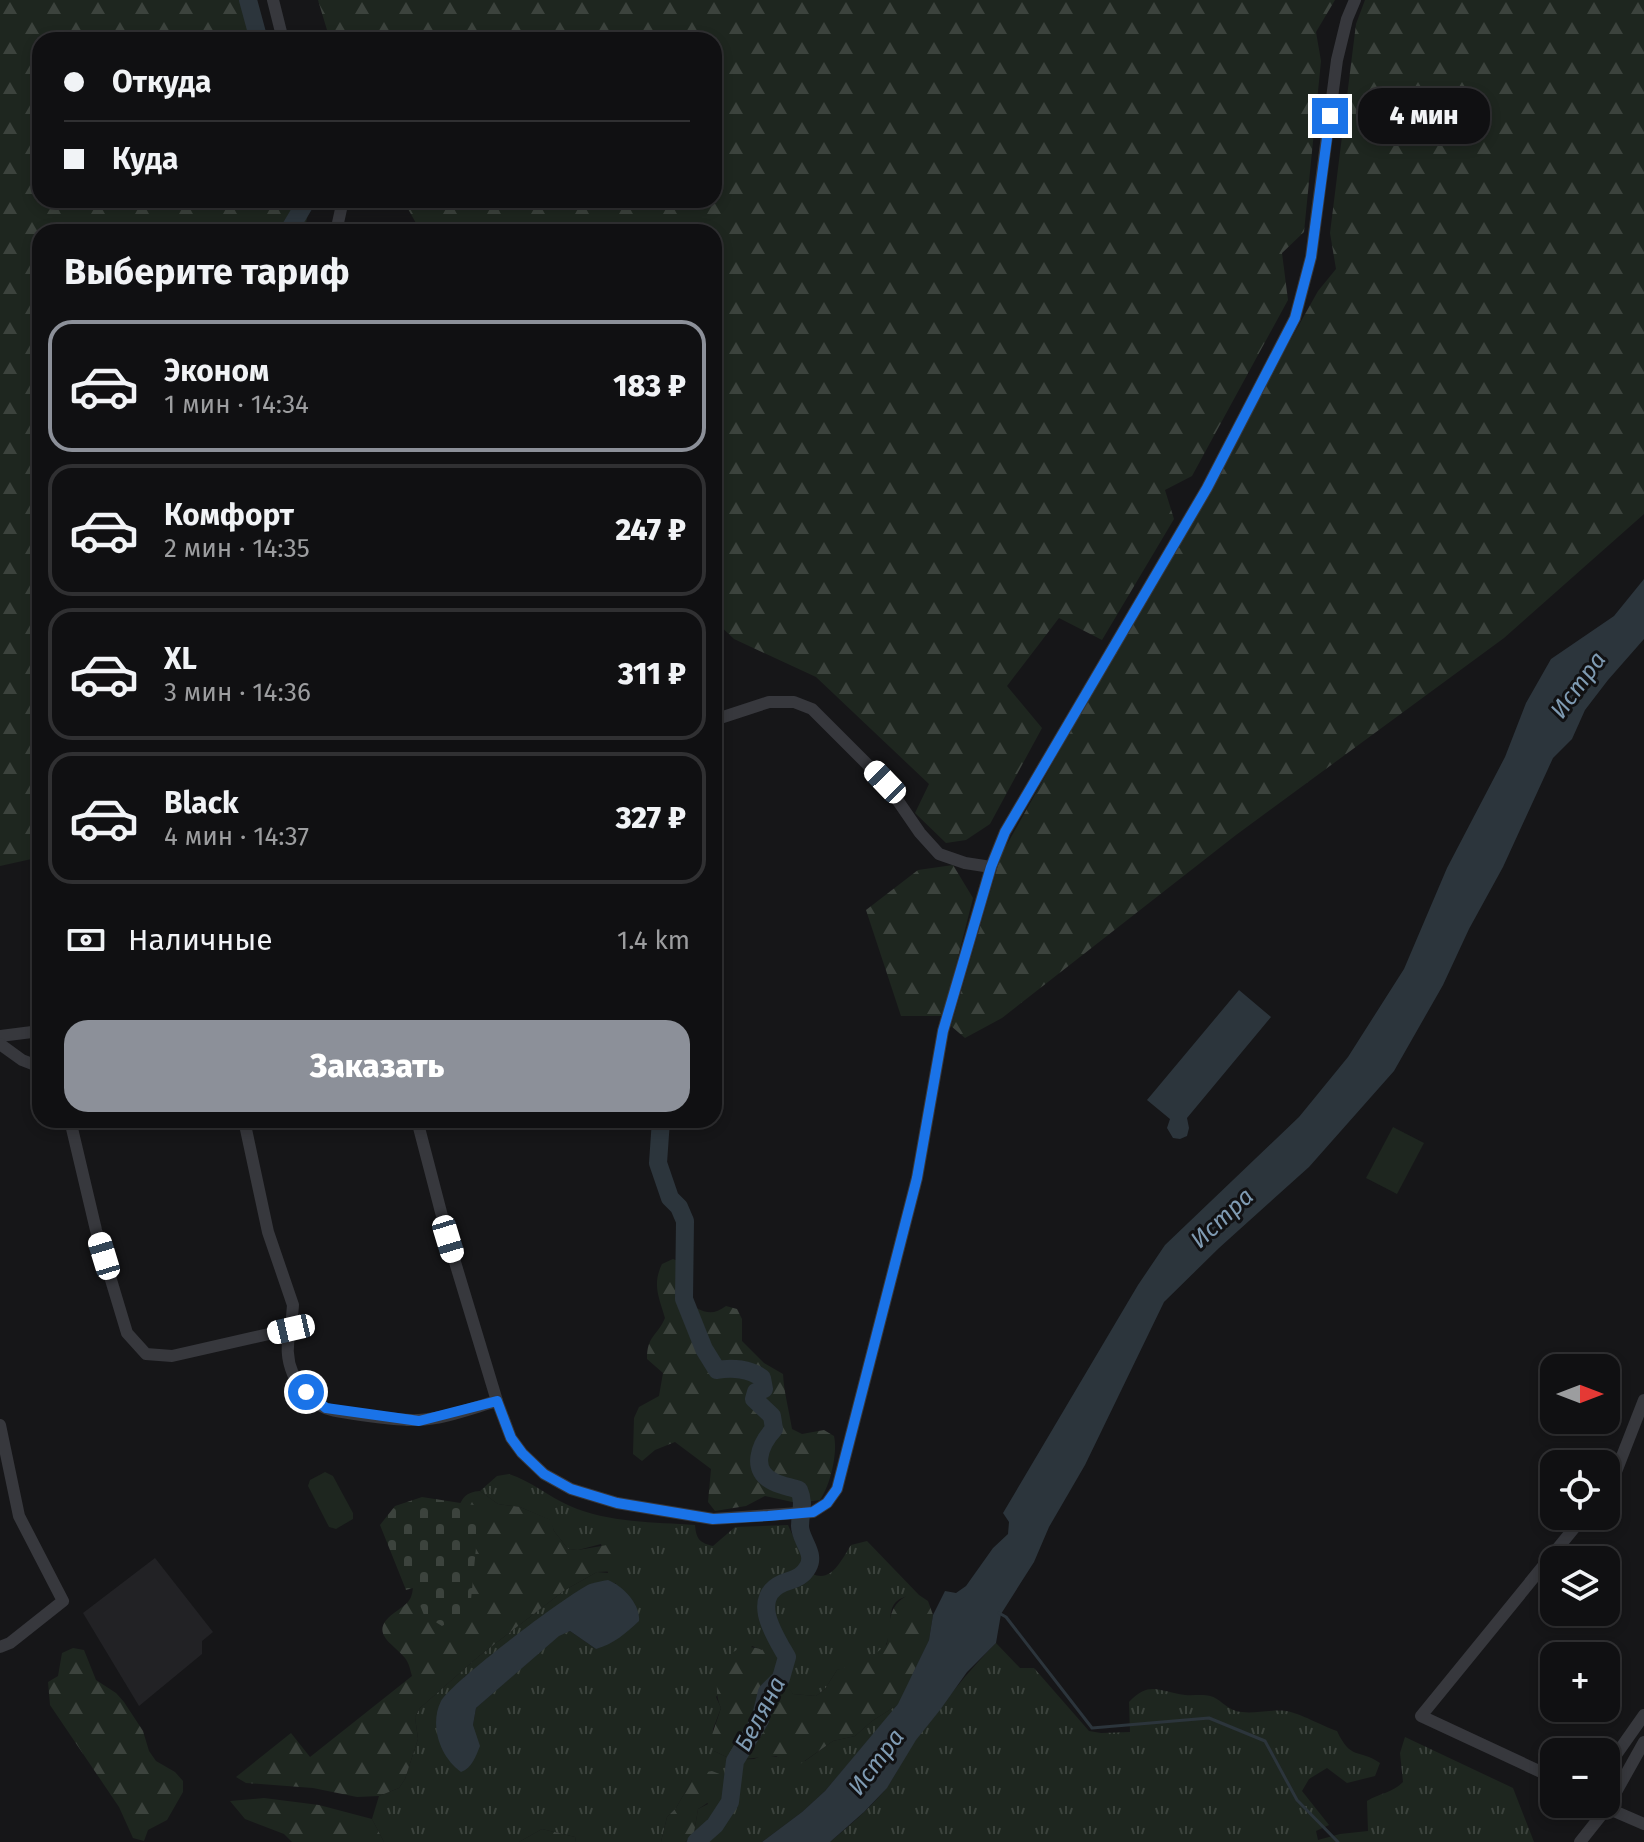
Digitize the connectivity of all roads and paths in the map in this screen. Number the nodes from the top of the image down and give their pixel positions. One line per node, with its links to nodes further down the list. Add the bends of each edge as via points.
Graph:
1 (273, 0): 3 (street)
2 (1355, 0): 5 (street, via 1337,60 1311,257 1295,318 1207,488 1005,832)
3 (281, 32)
4 (722, 717): 5 (street, via 769,702 794,702 812,709 885,782 939,854)
5 (991, 867): 15 (street, via 943,1031 917,1178 837,1489 827,1503 793,1515 713,1519 571,1489 522,1453)
6 (32, 1032): 7 (street)
7 (0, 1036)
8 (0, 1044): 9 (street)
9 (32, 1064)
10 (72, 1128): 13 (street, via 127,1333 146,1354 172,1356)
11 (246, 1128): 13 (street, via 268,1232 293,1305)
12 (419, 1128): 15 (street)
13 (291, 1329): 15 (street, via 286,1357 293,1375 326,1408 419,1421)
14 (1644, 1400): 18 (street)
15 (497, 1401)
16 (0, 1425): 17 (street)
17 (2, 1439): 20 (street, via 19,1516 63,1601)
18 (1620, 1462)
19 (1573, 1530): 24 (street, via 1421,1716)
20 (0, 1647)
21 (1644, 1715): 23 (street)
22 (1644, 1742): 25 (street)
23 (1620, 1749)
24 (1540, 1771)
25 (1620, 1785)
26 (1620, 1814): 28 (street)
27 (1599, 1818): 29 (street)
28 (1644, 1824)
29 (1580, 1842)

